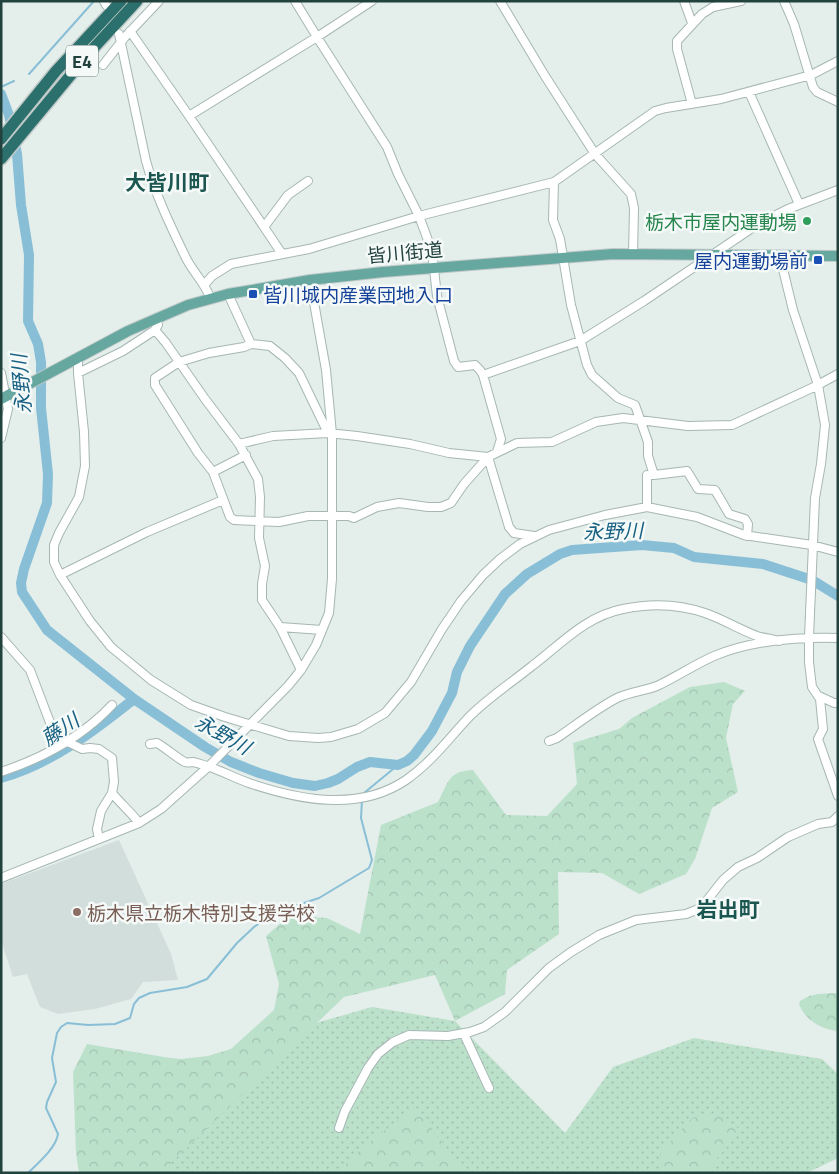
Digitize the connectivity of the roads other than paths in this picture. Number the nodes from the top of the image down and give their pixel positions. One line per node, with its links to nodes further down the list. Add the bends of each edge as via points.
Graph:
1 (120, 1): 21 (highway, E4, via 56,71)
2 (137, 1): 23 (highway, E4)
3 (159, 1): 11 (street)
4 (295, 1): 12 (street)
5 (372, 1): 12 (street)
6 (500, 1): 22 (street)
7 (684, 1): 10 (street)
8 (740, 1): 10 (street, via 713,7)
9 (784, 1): 16 (street)
10 (692, 23): 19 (street, via 677,41 677,49)
11 (130, 31): 13 (street); 20 (street)
12 (317, 37): 20 (street); 28 (street, via 387,147)
13 (120, 38): 15 (street); 38 (street, via 151,179 187,260)
14 (838, 61): 16 (street)
15 (103, 65)
16 (811, 75): 17 (street); 18 (street, via 817,92)
17 (749, 92): 19 (street); 27 (street)
18 (838, 102)
19 (692, 104): 22 (street, via 656,111)
20 (190, 116): 29 (street)
21 (1, 139)
22 (595, 154): 25 (street); 31 (street, via 631,194)
23 (1, 159)
24 (308, 181): 29 (street, via 288,195)
25 (554, 182): 28 (street); 35 (street, via 553,220)
26 (838, 190): 27 (street)
27 (799, 204): 32 (street, via 758,224)
28 (419, 216): 30 (street); 36 (street, via 432,251)
29 (264, 228): 30 (street)
30 (282, 254): 38 (street, via 231,264)
31 (634, 254): 32 (main road, 皆川街道); 35 (main road, 皆川街道)
32 (714, 255): 34 (main road, 皆川街道); 43 (street)
33 (838, 256): 34 (main road, 皆川街道)
34 (780, 257): 51 (street, via 793,310)
35 (562, 258): 36 (main road, 皆川街道); 43 (street)
36 (434, 267): 37 (main road, 皆川街道); 50 (street, via 437,296 454,361 458,367 475,365)
37 (310, 280): 39 (main road, 皆川街道); 54 (street, via 326,370)
38 (205, 284): 40 (street)
39 (228, 294): 40 (main road, 皆川街道); 44 (street)
40 (210, 298): 41 (main road, 皆川街道)
41 (156, 318): 42 (street, via 158,325); 45 (main road, 皆川街道)
42 (155, 330): 46 (street); 48 (street)
43 (580, 341): 50 (street); 53 (street, via 592,375 618,398 635,404)
44 (251, 344): 46 (street); 54 (street, via 270,346 299,372)
45 (76, 358): 48 (street); 52 (main road, 皆川街道)
46 (179, 362): 56 (street); 60 (street, via 155,378 155,385)
47 (1, 373): 52 (street)
48 (78, 373): 70 (street, via 85,466 79,497 54,545 54,562)
49 (838, 374): 51 (street)
50 (483, 375): 57 (street, via 501,439)
51 (818, 385): 53 (street, via 732,425 688,426); 68 (street, via 825,425)
52 (5, 397): 55 (street, via 8,409)
53 (640, 421): 57 (street, via 623,418 596,422 552,442 517,443); 61 (street)
54 (330, 434): 56 (street, via 273,436); 59 (street); 64 (street)
55 (1, 438)
56 (240, 444): 58 (street)
57 (497, 452): 59 (street)
58 (246, 455): 60 (street); 65 (street, via 258,479)
59 (488, 457): 64 (street, via 451,503 441,507 399,503 377,507 354,518); 66 (street, via 509,527 514,533)
60 (213, 472): 62 (street)
61 (654, 475): 63 (street, via 647,476); 67 (street, via 687,471 698,488 715,490 729,514 745,519)
62 (223, 500): 65 (street, via 234,520); 70 (street, via 147,532)
63 (646, 508): 66 (street, via 572,522); 67 (street, via 697,517)
64 (332, 516): 65 (street); 72 (street, via 331,596)
65 (258, 521): 71 (street, via 265,566 262,600)
66 (534, 536): 81 (street, via 500,559 461,601 411,682 385,713 344,734 318,738 289,736)
67 (747, 536): 68 (street)
68 (812, 545): 69 (street); 74 (street)
69 (838, 552)
70 (60, 575): 81 (street, via 111,647 152,680 191,705)
71 (280, 627): 72 (street); 77 (street)
72 (322, 630): 77 (street)
73 (1, 636): 82 (street, via 30,670 54,733)
74 (809, 637): 75 (street); 76 (street); 78 (street, via 812,687)
75 (838, 638)
76 (779, 641): 83 (street, via 717,655 659,685 617,698); 85 (street, via 757,636 693,609 652,605 622,609 593,619 498,690 428,762 389,789 356,798 319,800 277,792)
77 (301, 670): 81 (street)
78 (819, 696): 79 (street); 88 (street, via 823,729 818,739)
79 (838, 704)
80 (112, 705): 82 (street, via 95,722)
81 (248, 726): 85 (street)
82 (66, 741): 86 (street, via 47,754); 87 (street, via 82,749 99,749 112,758)
83 (549, 741)
84 (150, 744): 85 (street, via 157,743 184,762)
85 (210, 765): 90 (street, via 173,800)
86 (1, 772)
87 (112, 793): 90 (street); 91 (street, via 101,811)
88 (838, 796)
89 (838, 816): 93 (street, via 832,822 818,824 788,837 738,867 723,880 702,908 686,914 636,920 600,935 549,968 492,1022)
90 (139, 823): 91 (street)
91 (98, 839): 92 (street)
92 (1, 878)
93 (464, 1034): 94 (street); 95 (street, via 409,1035 392,1042 368,1068)
94 (488, 1088)
95 (339, 1128)

